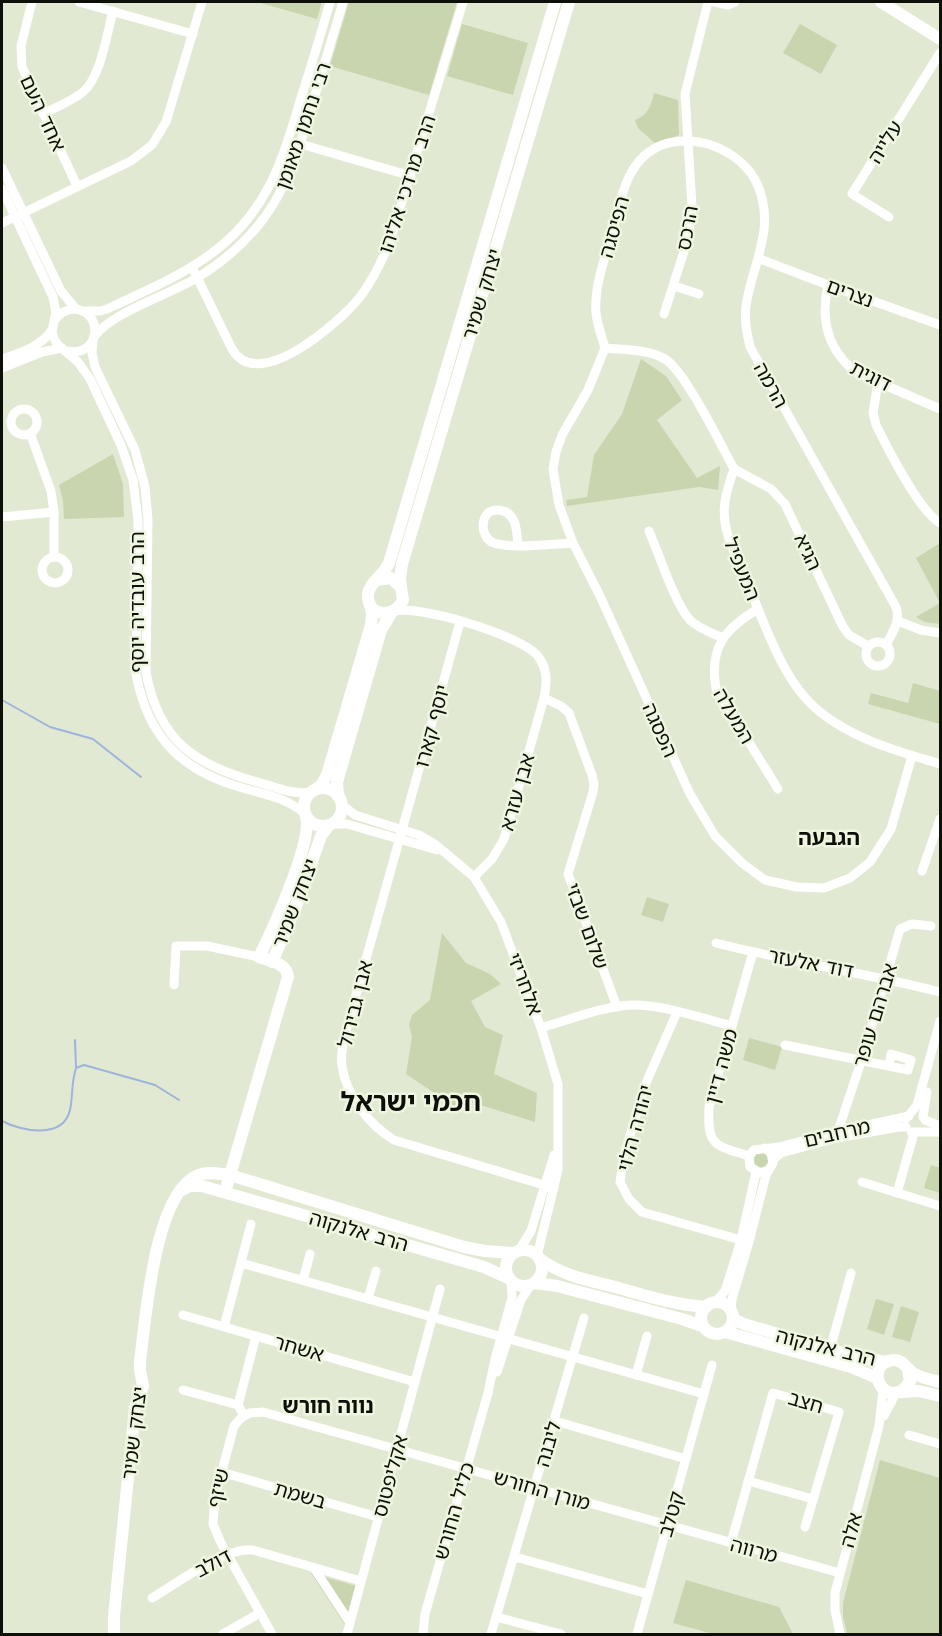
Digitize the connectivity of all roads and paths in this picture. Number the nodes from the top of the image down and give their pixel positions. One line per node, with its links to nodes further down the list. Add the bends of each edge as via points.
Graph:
1 (32, 2): 19 (street, אחד העם, via 20,58)
2 (80, 2): 14 (street)
3 (202, 2): 16 (street)
4 (330, 2): 20 (street, רבי נחמן מאומן)
5 (343, 2): 22 (street, רבי נחמן מאומן)
6 (463, 2): 24 (street, הרב מרדכי אליהו)
7 (555, 2): 56 (main road, יצחק שמיר, via 390,560)
8 (569, 2): 57 (main road, יצחק שמיר, via 402,564)
9 (708, 2): 21 (street, הרכס, via 685,94)
10 (715, 2): 11 (street)
11 (735, 2)
12 (881, 2): 17 (main road)
13 (892, 2): 15 (main road)
14 (113, 11): 16 (street); 19 (street, via 91,83 78,95)
15 (940, 31)
16 (193, 34): 25 (street, via 166,122 156,140 137,158)
17 (940, 39)
18 (940, 53): 28 (street, עלייה, via 852,194)
19 (43, 114): 25 (street, אחד העם)
20 (289, 140): 22 (street); 31 (street, רבי נחמן מאומן, via 259,206 224,244)
21 (687, 140): 30 (street, הרמה, via 720,148 736,157 751,173 758,186 765,223); 34 (street, הרכס, via 693,207); 41 (street, הפיסגה, via 652,149 627,180 597,292 596,313)
22 (301, 144): 24 (street); 32 (street, רבי נחמן מאומן, via 285,185 258,227)
23 (2, 168): 27 (street)
24 (411, 176): 32 (street, הרב מרדכי אליהו, via 389,244 361,295 329,329 289,354 262,364 248,363 237,356)
25 (77, 186): 27 (street)
26 (2, 189): 27 (street)
27 (19, 214): 29 (street); 36 (street, via 61,291); 38 (street, via 53,297)
28 (889, 217)
29 (2, 223)
30 (760, 259): 33 (street, נצרים); 62 (street, הרמה, via 746,307 750,347 897,607)
31 (192, 267): 32 (street, הרב מרדכי אליהו); 36 (street, רבי נחמן מאומן, via 107,309)
32 (198, 278): 40 (street, רבי נחמן מאומן, via 110,321)
33 (828, 285): 39 (street, נצרים); 45 (street, דוגית, via 825,321 839,356 857,373)
34 (674, 286): 35 (street); 37 (street, הרכס)
35 (699, 294)
36 (80, 310): 38 (street, via 65,311); 40 (street, via 93,322)
37 (664, 314)
38 (54, 325): 42 (street, via 54,339); 43 (street, via 36,344)
39 (940, 325)
40 (94, 338): 42 (street, via 83,350); 72 (street, הרב עובדיה יוסף, via 95,367 135,450 145,487 146,672 161,719 180,744 206,764 292,792)
41 (605, 348): 48 (street, via 652,354 677,369); 53 (street, הפסגה, via 588,390 562,435 553,468 559,505)
42 (63, 349): 44 (street, via 42,352); 74 (street, הרב עובדיה יוסף, via 90,379 133,480 138,520 136,674 152,724 173,752 201,773 285,801)
43 (2, 359)
44 (2, 368)
45 (878, 382): 46 (street, דוגית); 51 (street, via 873,413 876,425 917,497)
46 (940, 410)
47 (30, 433): 49 (street, via 48,479)
48 (734, 469): 59 (street, המעפיל, via 727,489 725,522); 67 (street, הגיא, via 771,489 785,504 842,625 849,635)
49 (54, 512): 50 (street); 55 (street)
50 (2, 517)
51 (940, 523)
52 (649, 531): 65 (street, via 682,610 691,621)
53 (573, 543): 54 (street); 69 (street, הפסגה, via 690,794 715,836 765,880 824,888 850,878 870,862 891,829)
54 (518, 545): 54 (street, via 514,519 506,511 488,512 483,526 490,542)
55 (54, 557)
56 (377, 580): 57 (main road, via 391,578); 58 (main road, via 369,591)
57 (402, 590): 60 (main road, via 402,603); 61 (street, via 409,602)
58 (370, 604): 60 (main road, via 381,613); 72 (main road, via 371,625 327,775)
59 (758, 609): 65 (street, המעלה, via 741,619); 69 (street, המעפיל, via 786,670 818,710 869,741)
60 (393, 612): 61 (street, via 413,610); 73 (main road, via 381,630 337,782)
61 (435, 615): 63 (street)
62 (898, 621): 64 (street); 66 (street)
63 (460, 622): 68 (street, via 513,638 538,656 545,668); 77 (street, יוסף קארו)
64 (940, 633)
65 (723, 638): 71 (street, המעלה, via 713,671 716,689)
66 (886, 645): 67 (street, via 877,642); 67 (street, via 889,655 880,665 868,660)
67 (868, 646)
68 (544, 698): 79 (street, אבן עזרא, via 504,839); 88 (street, שלום שבזי, via 569,713 592,775 593,792 568,874)
69 (912, 756): 70 (street, המעפיל)
70 (940, 764)
71 (778, 789)
72 (313, 791): 73 (main road, via 328,789); 74 (main road, via 305,802)
73 (340, 800): 76 (main road, via 340,815); 77 (street, אלחריזי, via 355,814)
74 (306, 815): 76 (main road, via 315,824); 83 (main road, יצחק שמיר, via 306,840)
75 (940, 819): 78 (street)
76 (331, 824): 77 (street, אלחריזי); 84 (main road, יצחק שמיר, via 322,834)
77 (402, 834): 79 (street, אלחריזי, via 429,840); 112 (street, אבן גבירול, via 344,1038 342,1064 350,1090 366,1117 394,1140)
78 (922, 871)
79 (474, 877): 92 (street, אלחריזי, via 501,922)
80 (931, 926): 85 (street, אברהם עופר, via 912,924 900,929)
81 (716, 943): 82 (street, דוד אלעזר)
82 (753, 952): 85 (street, דוד אלעזר); 91 (street, משה דיין)
83 (259, 957): 84 (main road); 86 (street, via 207,946 176,946)
84 (272, 962): 103 (main road, יצחק שמיר, via 284,967 288,977)
85 (886, 978): 87 (street, דוד אלעזר); 95 (street, אברהם עופר)
86 (174, 985)
87 (940, 992)
88 (617, 1007): 89 (street, via 634,1005); 92 (street)
89 (677, 1012): 91 (street); 118 (street, יהודה הלוי, via 646,1083 620,1182 642,1212)
90 (940, 1021): 97 (street, via 917,1105)
91 (732, 1026): 105 (street, משה דיין, via 709,1107 708,1125 718,1146)
92 (541, 1028): 112 (street, אלחריזי, via 558,1084 558,1135)
93 (940, 1044): 98 (street)
94 (784, 1045): 95 (street)
95 (862, 1059): 96 (street); 100 (street, אברהם עופר)
96 (889, 1066)
97 (909, 1115): 98 (street, via 916,1113); 100 (street, מרחבים); 101 (street, via 906,1120)
98 (924, 1118): 99 (street); 101 (street, via 925,1128)
99 (940, 1126)
100 (838, 1131): 104 (street, מרחבים)
101 (914, 1131): 102 (street, מרחבים); 106 (street, מרחבים, via 899,1127 837,1138 781,1153); 114 (street)
102 (940, 1132)
103 (238, 1147): 109 (main road); 110 (main road, via 243,1168)
104 (765, 1148): 105 (street, via 757,1148); 106 (street)
105 (749, 1156): 108 (street, via 750,1167)
106 (774, 1159): 107 (street)
107 (768, 1171): 108 (street); 132 (street, via 732,1299)
108 (756, 1172): 118 (street)
109 (230, 1175): 110 (main road, הרב אלנקוה); 113 (main road); 115 (main road, יצחק שמיר, via 198,1175)
110 (255, 1182): 119 (main road, הרב אלנקוה, via 464,1247)
111 (862, 1182): 114 (street)
112 (550, 1187): 119 (street, אלחריזי, via 531,1231); 121 (street, אלחריזי)
113 (225, 1192): 115 (main road, via 190,1186); 126 (main road, הרב אלנקוה, via 484,1267)
114 (897, 1193): 116 (street)
115 (173, 1198): 182 (main road, יצחק שמיר, via 156,1254 140,1361 143,1386 135,1408)
116 (940, 1206)
117 (251, 1224): 122 (street)
118 (741, 1240): 130 (street, via 725,1291)
119 (516, 1252): 121 (main road, via 529,1251); 126 (main road, via 505,1265)
120 (310, 1254): 125 (street)
121 (538, 1257): 127 (main road, via 542,1272); 130 (main road, via 573,1275 668,1301)
122 (241, 1263): 125 (street); 136 (street)
123 (376, 1271): 129 (street)
124 (851, 1273): 141 (street)
125 (303, 1280): 129 (street)
126 (510, 1280): 127 (main road, via 521,1287); 140 (street, כליל החורש, via 512,1298)
127 (532, 1284): 135 (main road, via 557,1286); 140 (street, כליל החורש)
128 (440, 1289): 133 (street, אקליפטוס)
129 (368, 1299): 133 (street)
130 (710, 1304): 132 (main road, via 723,1304); 135 (main road, via 701,1314)
131 (183, 1315): 136 (street, אשחר)
132 (732, 1315): 137 (main road, via 730,1327); 141 (main road, הרב אלנקוה, via 744,1324)
133 (433, 1317): 140 (street); 147 (street, אקליפטוס)
134 (584, 1318): 142 (street, ליבנה)
135 (702, 1326): 137 (main road, via 713,1334)
136 (224, 1327): 138 (street, אשחר)
137 (724, 1332): 149 (main road, הרב אלנקוה, via 851,1367)
138 (256, 1336): 147 (street, אשחר); 154 (street)
139 (647, 1336): 146 (street)
140 (504, 1337): 142 (street); 162 (street, כליל החורש)
141 (830, 1350): 143 (main road, הרב אלנקוה)
142 (573, 1357): 146 (street); 156 (street, ליבנה)
143 (887, 1362): 145 (main road, via 899,1361); 149 (main road, via 879,1369)
144 (712, 1365): 152 (street, קטלב)
145 (908, 1369): 148 (main road); 151 (main road, via 910,1382)
146 (636, 1375): 152 (street)
147 (415, 1382): 160 (street, אקליפטוס)
148 (940, 1382)
149 (880, 1384): 151 (main road); 157 (street, אלה)
150 (183, 1389): 154 (street)
151 (899, 1393): 153 (main road, via 919,1391); 157 (street, אלה)
152 (704, 1394): 161 (street, קטלב)
153 (940, 1396)
154 (238, 1405): 155 (street)
155 (244, 1416): 160 (street, מורן החורש, via 263,1412); 163 (street, שיזף, via 234,1426)
156 (555, 1421): 161 (street); 165 (street, ליבנה)
157 (879, 1426): 174 (street, אלה)
158 (909, 1435): 159 (street)
159 (940, 1444)
160 (397, 1450): 162 (street, מורן החורש); 167 (street, אקליפטוס)
161 (686, 1459): 168 (street, קטלב)
162 (466, 1469): 165 (street, מורן החורש); 181 (street, כליל החורש, via 425,1614)
163 (221, 1472): 167 (street, בשמת); 171 (street, שיזף, via 212,1512 213,1524)
164 (748, 1481): 166 (street); 166 (street, חצב, via 773,1393 839,1412); 170 (street, חצב)
165 (535, 1488): 168 (street, מורן החורש); 172 (street, ליבנה)
166 (813, 1499): 169 (street, חצב)
167 (378, 1517): 175 (street, אקליפטוס)
168 (667, 1526): 170 (street, מרווה); 176 (street, קטלב)
169 (805, 1527)
170 (731, 1543): 174 (street, מרווה)
171 (227, 1554): 173 (street, דולב, via 253,1550); 177 (street, דולב); 178 (street, שיזף)
172 (515, 1557): 176 (street); 179 (street, ליבנה)
173 (314, 1568): 175 (street, דולב); 180 (street)
174 (840, 1573): 189 (street, אלה, via 835,1593)
175 (361, 1581): 180 (street, אקליפטוס)
176 (648, 1594): 188 (street, קטלב)
177 (152, 1598)
178 (260, 1613): 183 (street); 184 (street, שיזף)
179 (496, 1617): 186 (street, ליבנה); 187 (street)
180 (350, 1623): 185 (street, אקליפטוס)
181 (424, 1633)
182 (114, 1635)
183 (223, 1635)
184 (272, 1635)
185 (347, 1635)
186 (491, 1635)
187 (561, 1635)
188 (637, 1635)
189 (840, 1635)

